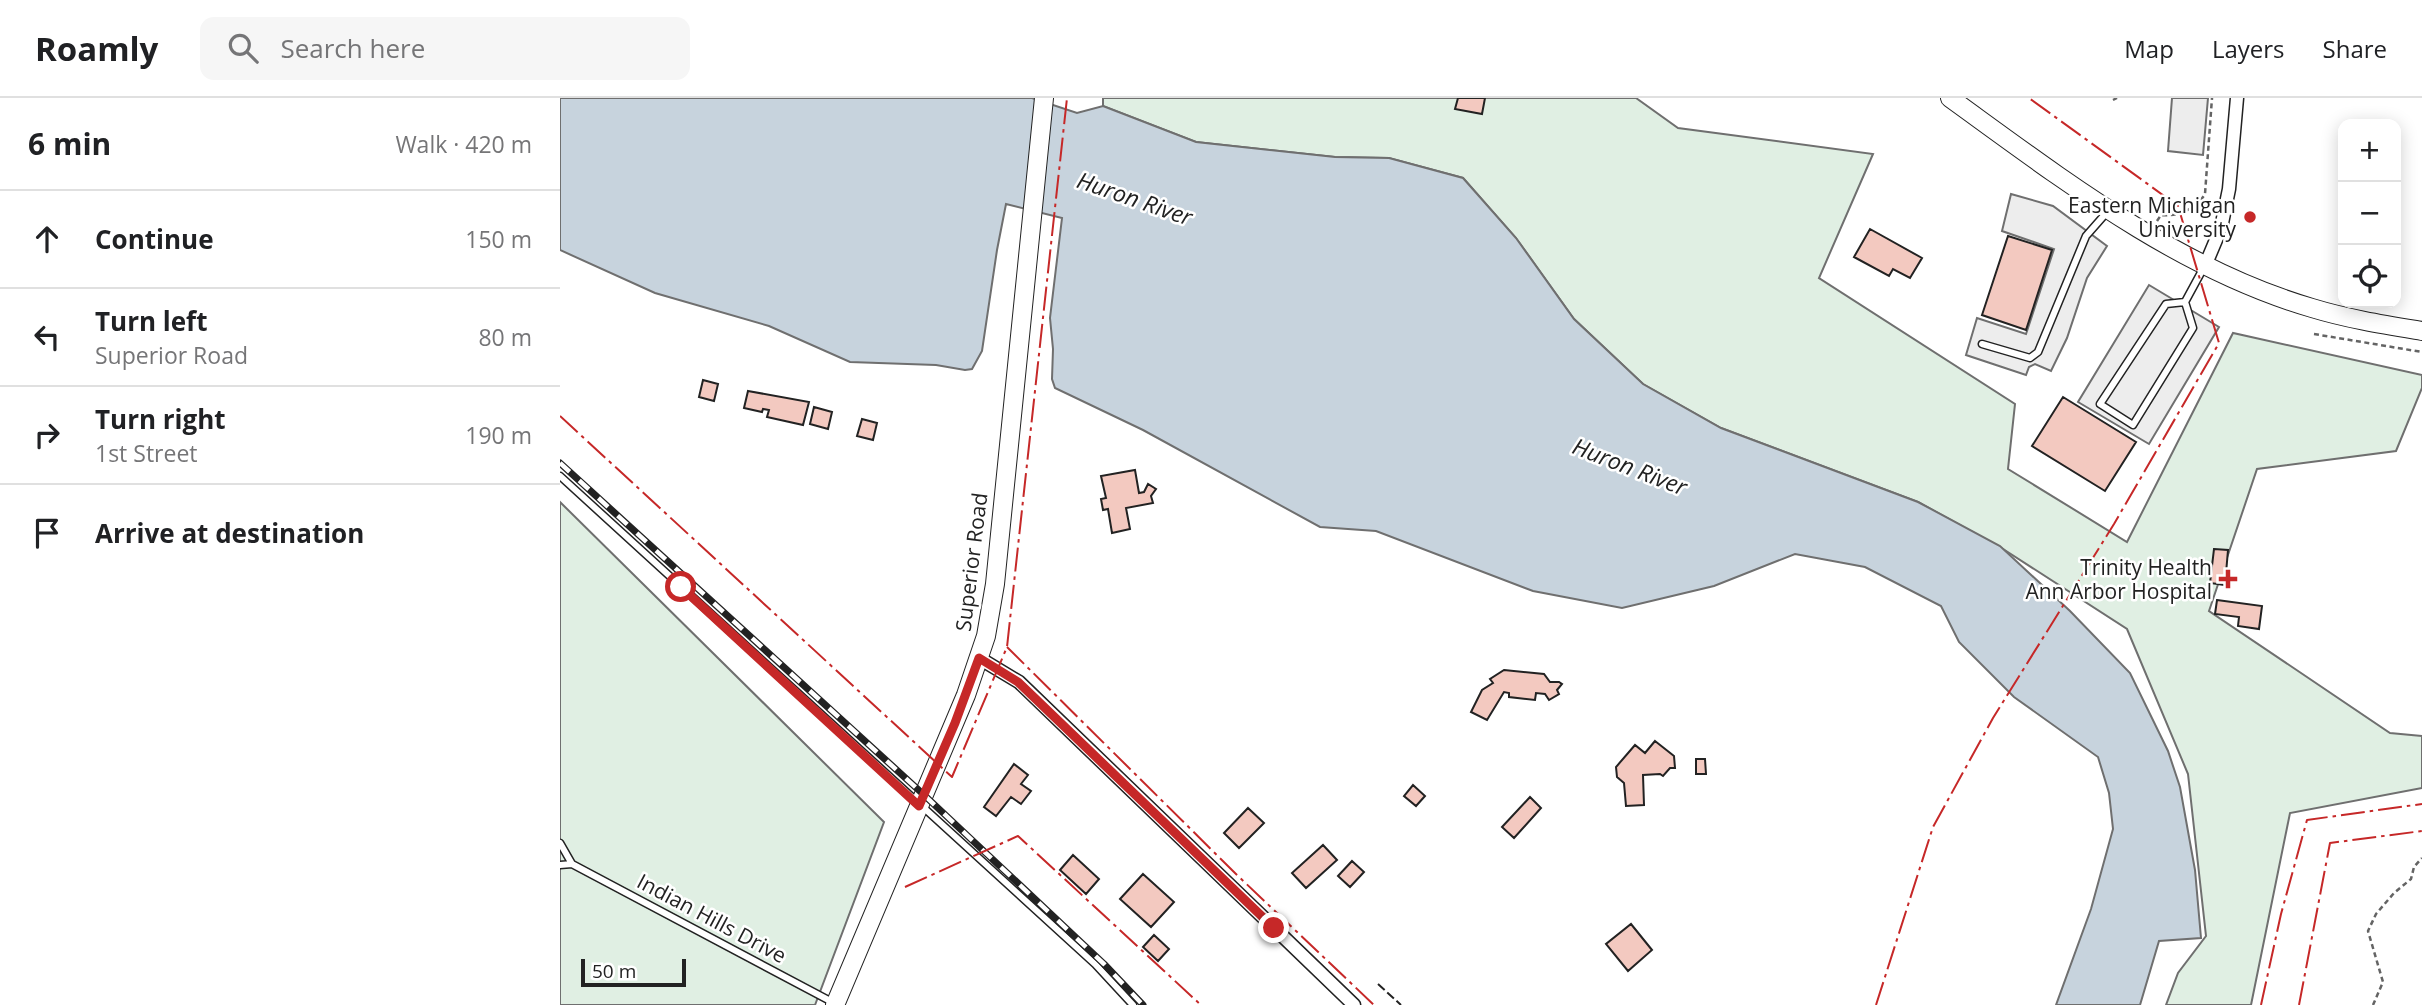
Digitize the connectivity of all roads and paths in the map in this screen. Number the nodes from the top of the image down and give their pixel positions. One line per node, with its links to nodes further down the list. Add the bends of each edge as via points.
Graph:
1 (1044, 98): 14 (main road, Superior Road, via 995,584)
2 (1950, 98): 5 (main road)
3 (2212, 98): 6 (path, via 2204,194 2185,212 2161,215)
4 (2237, 98): 7 (street, via 2229,189 2221,228)
5 (2109, 209): 6 (main road); 11 (lane, via 2086,236 2038,352 2030,358)
6 (2148, 236): 7 (main road)
7 (2204, 266): 8 (lane); 9 (main road, via 2314,309)
8 (2185, 302): 8 (lane, via 2193,328 2133,425 2100,404 2166,304)
9 (2422, 331)
10 (2314, 334): 12 (path)
11 (1982, 344)
12 (2422, 352)
13 (560, 476): 15 (lane)
14 (979, 658): 15 (main road, Superior Road); 22 (street, via 1018,682)
15 (919, 806): 20 (main road, Superior Road); 21 (lane, via 1095,964)
16 (560, 843): 18 (lane)
17 (2422, 858): 23 (path, via 2411,879 2376,914 2368,931 2383,982)
18 (572, 864): 19 (lane); 20 (lane, Indian Hills Drive)
19 (560, 865)
20 (836, 1004)
21 (1133, 1005)
22 (1354, 1005)
23 (2373, 1005)

